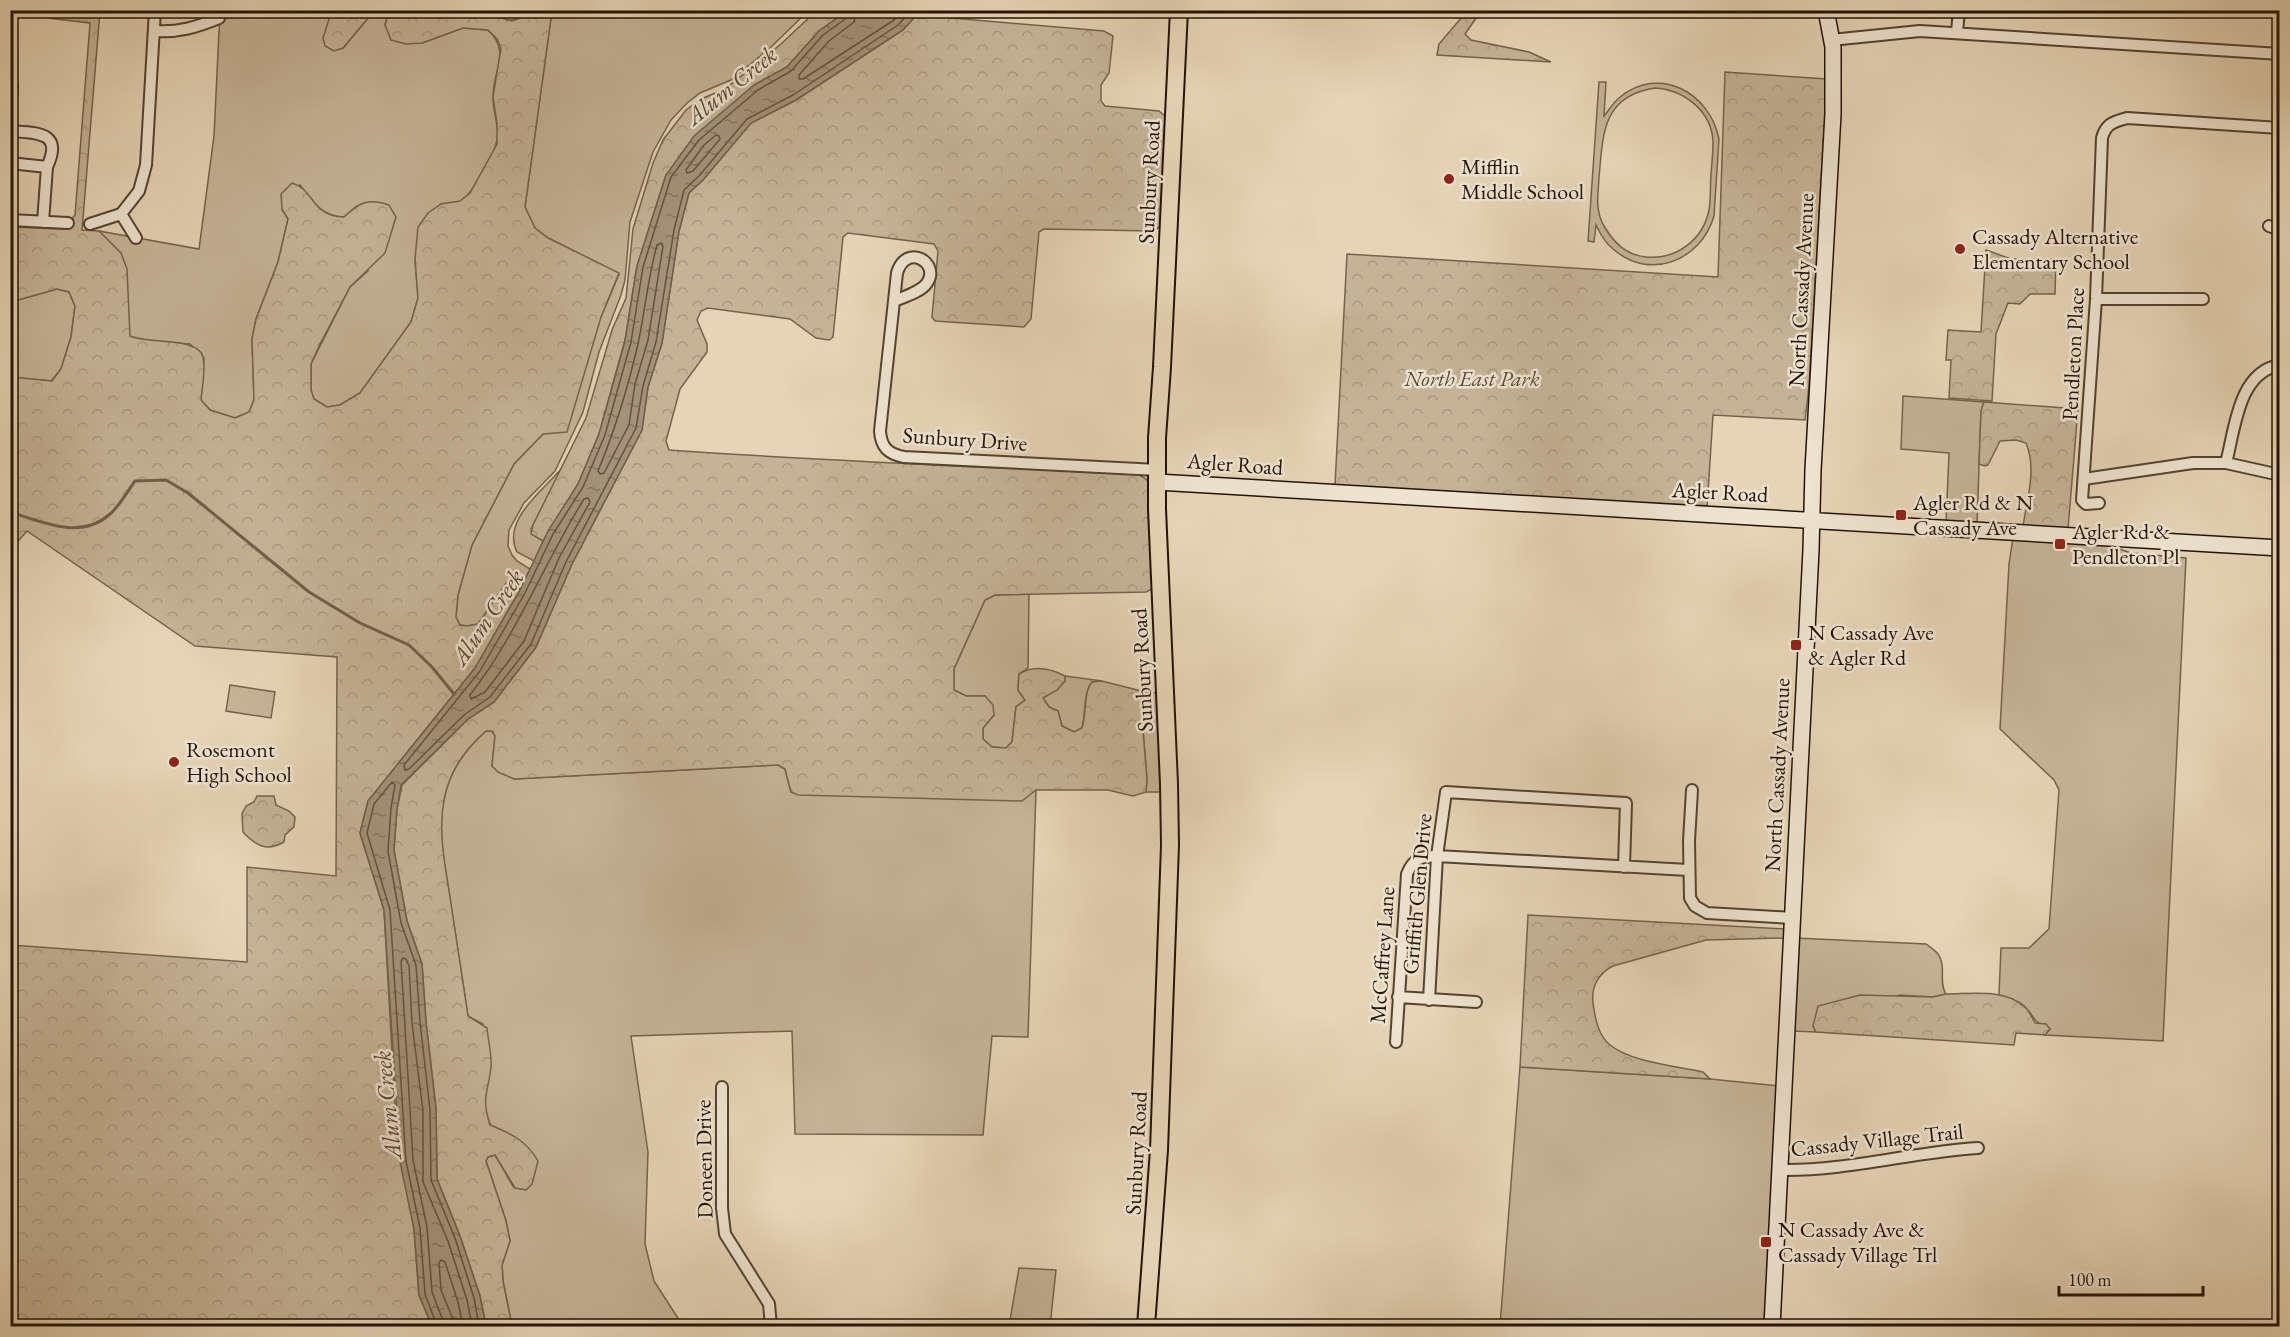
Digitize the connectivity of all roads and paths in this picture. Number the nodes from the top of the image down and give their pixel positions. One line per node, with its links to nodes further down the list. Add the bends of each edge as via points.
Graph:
1 (155, 10): 6 (street)
2 (1179, 10): 28 (main road, Sunbury Road)
3 (1826, 10): 8 (main road, North Cassady Avenue)
4 (1959, 10): 7 (street)
5 (219, 18): 6 (street, via 192,29)
6 (154, 31): 16 (street, via 146,165 140,191)
7 (1957, 32): 8 (street, via 1920,31); 9 (street)
8 (1831, 40): 31 (main road, North Cassady Avenue, via 1833,114)
9 (2280, 54)
10 (10, 78): 11 (street)
11 (10, 119)
12 (2280, 128): 22 (street, Pendleton Place, via 2127,118 2109,123 2102,138)
13 (10, 130): 15 (street, via 48,136 52,142)
14 (10, 163): 15 (street)
15 (47, 166): 18 (street)
16 (121, 214): 20 (street); 21 (street)
17 (10, 220): 18 (street)
18 (43, 222): 19 (street)
19 (68, 223)
20 (90, 224)
21 (136, 238)
22 (2096, 299): 23 (street); 29 (street, Pendleton Place)
23 (2203, 299)
24 (894, 301): 28 (street, Sunbury Drive, via 880,431 887,451 904,457)
25 (2280, 365): 26 (street, via 2259,373 2245,392)
26 (2226, 463): 27 (street); 29 (street, via 2193,463)
27 (2280, 475)
28 (1157, 476): 31 (main road, Agler Road); 46 (main road, Sunbury Road, via 1170,845 1160,1150)
29 (2084, 479): 30 (street, Pendleton Place, via 2082,500 2086,504)
30 (2099, 502)
31 (1812, 519): 32 (main road, Agler Road); 37 (main road, North Cassady Avenue)
32 (2280, 548)
33 (1692, 790): 36 (street)
34 (1437, 856): 35 (street); 35 (street, Griffith Glen Drive, via 1446,792 1626,803); 38 (street, McCaffrey Lane, via 1420,858 1411,864 1407,874); 39 (street, Griffith Glen Drive)
35 (1623, 867): 36 (street)
36 (1688, 870): 37 (street, via 1690,898 1707,913)
37 (1793, 918): 44 (main road, North Cassady Avenue)
38 (1398, 997): 39 (street); 41 (street, McCaffrey Lane)
39 (1429, 1000): 40 (street)
40 (1476, 1002)
41 (1396, 1042)
42 (722, 1087): 45 (street, Doneen Drive, via 725,1233 769,1304)
43 (1978, 1148): 44 (street, Cassady Village Trail, via 1844,1167)
44 (1780, 1170): 47 (main road, North Cassady Avenue)
45 (771, 1326)
46 (1146, 1326)
47 (1772, 1326)

